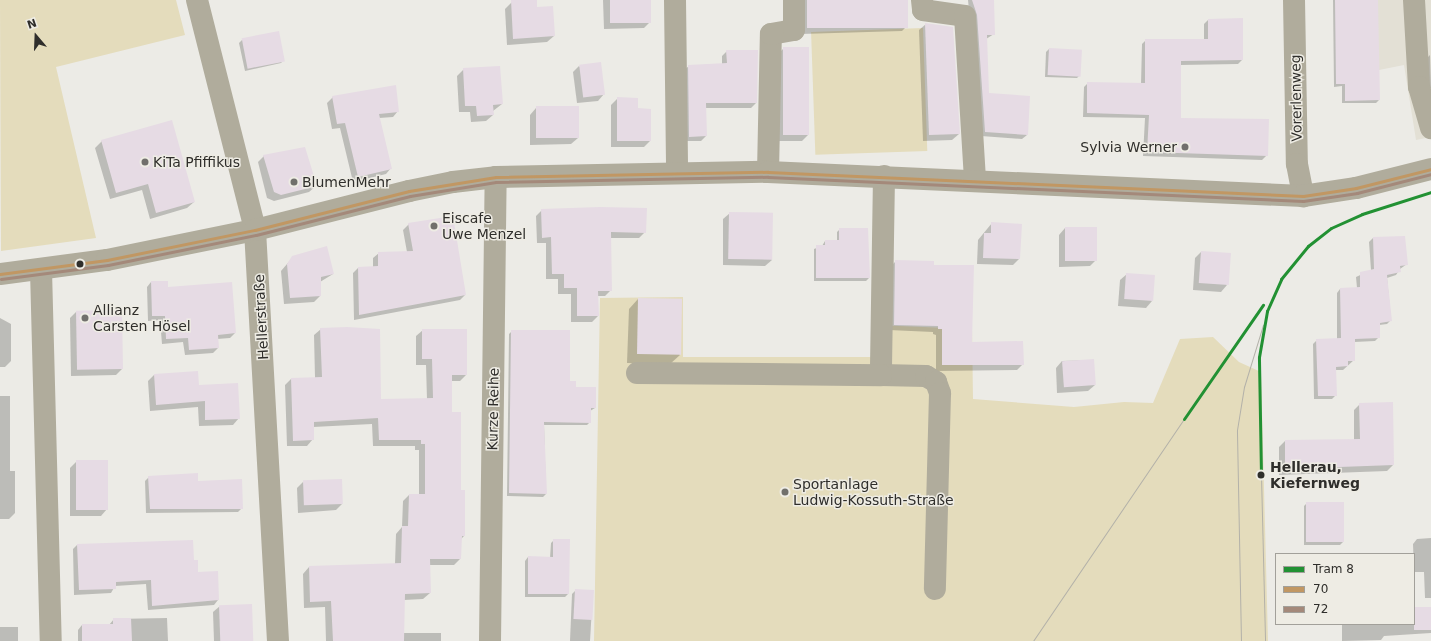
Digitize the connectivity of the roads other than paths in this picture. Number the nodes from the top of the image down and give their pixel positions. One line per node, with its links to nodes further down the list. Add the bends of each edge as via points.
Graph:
1 (197, 0): 15 (street, Hellerstraße)
2 (675, 0): 10 (street)
3 (794, 0): 9 (street, via 794,30 771,34)
4 (922, 0): 13 (street, via 924,10 965,16)
5 (1294, 0): 14 (street, Vorerlenweg, via 1297,164)
6 (1414, 0): 7 (street, via 1419,87)
7 (1431, 128)
8 (1431, 169): 14 (street, via 1356,188)
9 (768, 172): 10 (street); 11 (street)
10 (677, 173): 12 (street)
11 (884, 176): 13 (street); 19 (street)
12 (496, 177): 15 (street, via 453,182); 23 (street, Kurze Reihe)
13 (975, 181): 14 (street)
14 (1303, 196)
15 (255, 230): 16 (street, via 107,260); 22 (street, Hellerstraße)
16 (41, 270): 17 (street); 21 (street)
17 (0, 274)
18 (637, 373): 19 (street)
19 (881, 375): 20 (street, via 926,376 936,382 940,393)
20 (935, 589)
21 (51, 641)
22 (278, 641)
23 (490, 641)

